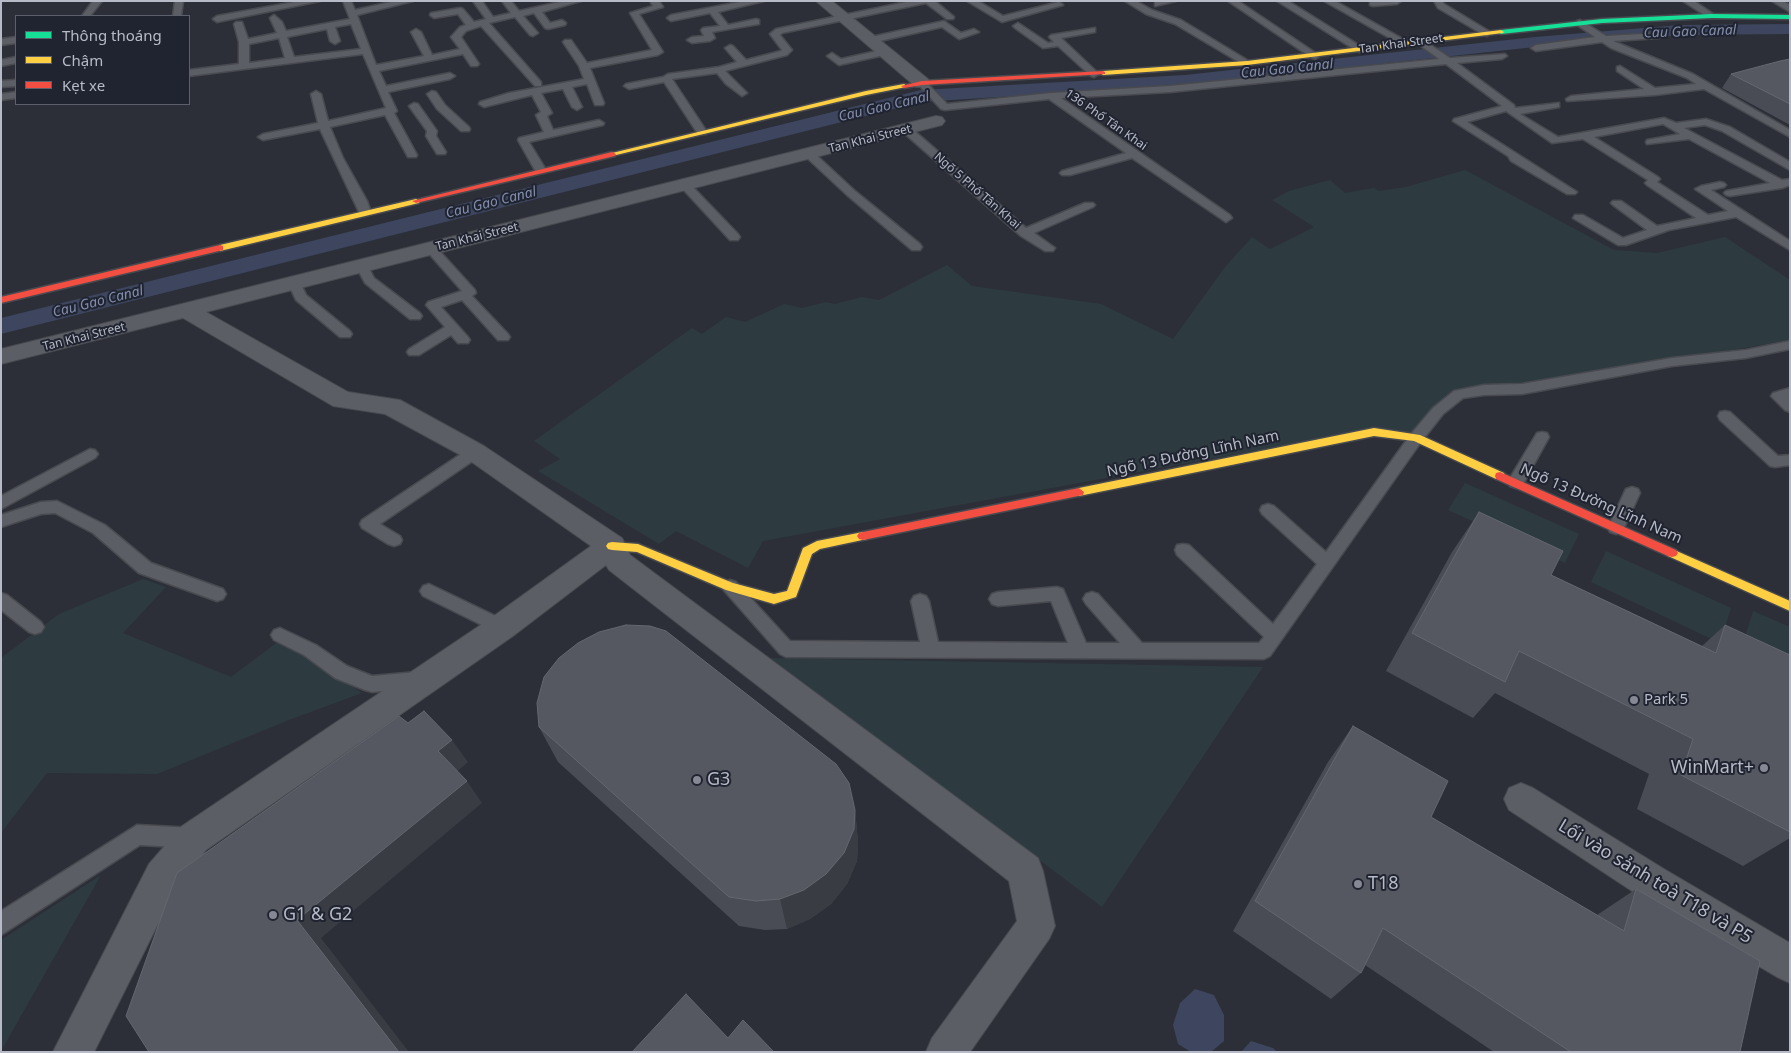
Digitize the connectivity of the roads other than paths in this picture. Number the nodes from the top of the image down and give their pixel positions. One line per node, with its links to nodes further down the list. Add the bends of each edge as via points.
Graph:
1 (98, 1): 38 (lane)
2 (179, 1): 39 (lane)
3 (316, 1): 48 (lane)
4 (347, 1): 42 (lane)
5 (409, 1): 42 (lane)
6 (477, 1): 50 (lane)
7 (506, 1): 37 (lane)
8 (577, 1): 24 (lane)
9 (759, 1): 30 (lane)
10 (823, 1): 47 (street)
11 (925, 1): 47 (lane)
12 (929, 1): 43 (lane)
13 (986, 1): 26 (lane)
14 (1129, 1): 51 (lane, via 1148,12)
15 (1172, 1): 27 (lane)
16 (1251, 1): 25 (lane)
17 (1281, 1): 80 (lane)
18 (1328, 1): 76 (lane)
19 (1397, 1): 28 (lane)
20 (1438, 1): 64 (lane, via 1441,6)
21 (1687, 1): 41 (lane)
22 (1776, 1): 36 (lane)
23 (1786, 1): 31 (lane)
24 (564, 2): 29 (lane)
25 (1234, 2): 85 (lane)
26 (973, 3): 32 (lane, via 1002,19)
27 (1155, 3): 51 (lane, via 1175,14)
28 (1373, 3)
29 (549, 4): 35 (lane)
30 (747, 4): 34 (lane); 58 (lane, via 758,20)
31 (1790, 4)
32 (1059, 5)
33 (658, 6): 96 (lane, via 634,13 658,52)
34 (709, 6): 46 (lane); 58 (lane)
35 (536, 10): 37 (lane); 52 (lane, via 548,26)
36 (1790, 10)
37 (517, 14): 50 (lane); 63 (lane)
38 (87, 15)
39 (177, 15)
40 (434, 15): 55 (lane, via 460,11)
41 (1712, 16): 44 (street, Tan Khai Street); 57 (street, Tan Khai Street)
42 (354, 17): 54 (lane); 81 (lane)
43 (950, 17)
44 (1790, 17)
45 (274, 18): 65 (lane)
46 (670, 18)
47 (845, 18): 70 (street); 92 (lane, via 779,31 775,34 787,51)
48 (217, 19)
49 (700, 20): 59 (lane)
50 (487, 21): 55 (lane); 111 (lane)
51 (1178, 22): 93 (lane)
52 (562, 23)
53 (239, 24): 73 (lane)
54 (330, 25): 65 (lane); 71 (lane)
55 (472, 25): 82 (lane, via 456,35)
56 (1018, 26): 75 (lane, via 1046,46)
57 (1584, 26): 64 (street, Tan Khai Street); 67 (lane)
58 (726, 28): 59 (lane)
59 (706, 30): 69 (lane, via 710,38)
60 (1092, 30): 75 (lane, via 1054,38)
61 (416, 32): 88 (lane)
62 (974, 32): 70 (lane, via 959,36 944,24)
63 (533, 33)
64 (1487, 33): 77 (street, Tan Khai Street)
65 (283, 35): 73 (lane); 90 (lane)
66 (1658, 35): 67 (lane)
67 (1604, 38): 79 (lane); 110 (lane, via 1614,46 1666,65)
68 (15, 40): 72 (lane)
69 (692, 40)
70 (870, 40): 83 (street)
71 (335, 41)
72 (1, 42)
73 (244, 42): 95 (lane)
74 (568, 42): 96 (lane)
75 (1060, 43): 101 (lane)
76 (1405, 43): 77 (street, Tan Khai Street); 80 (street, Tan Khai Street)
77 (1424, 44): 87 (lane)
78 (730, 48): 92 (lane)
79 (1536, 48)
80 (1360, 49): 85 (street, Tan Khai Street)
81 (367, 51): 90 (lane); 97 (lane)
82 (466, 52): 88 (lane); 94 (lane)
83 (886, 52): 84 (lane, via 839,62); 109 (street)
84 (832, 56)
85 (1315, 56): 93 (street, Tan Khai Street)
86 (1502, 56): 87 (lane, Tan Khai Street)
87 (1444, 58): 117 (lane, Tan Khai Street, via 1170,89); 127 (lane)
88 (430, 59): 97 (lane)
89 (15, 60): 91 (lane)
90 (290, 60): 95 (lane)
91 (1, 62)
92 (743, 62): 99 (lane)
93 (1247, 63): 101 (street, Tan Khai Street)
94 (474, 64)
95 (244, 66): 100 (lane)
96 (584, 66): 104 (lane)
97 (373, 69): 112 (lane)
98 (1620, 69): 113 (lane)
99 (719, 70): 103 (lane); 114 (lane)
100 (190, 73)
101 (1094, 74): 109 (street, Tan Khai Street)
102 (450, 76): 112 (lane)
103 (667, 79): 108 (lane); 135 (lane)
104 (588, 81): 107 (lane); 121 (lane)
105 (15, 83): 106 (lane)
106 (1, 84)
107 (566, 86): 111 (lane); 124 (lane)
108 (629, 86)
109 (925, 86): 126 (lane); 135 (street, Tan Khai Street, via 866,93)
110 (1706, 86): 113 (lane); 137 (lane)
111 (537, 87): 122 (lane); 136 (lane, via 547,113 541,115)
112 (383, 90): 125 (lane)
113 (1656, 92): 120 (lane)
114 (742, 93)
115 (316, 94): 129 (lane)
116 (15, 95): 118 (lane)
117 (1051, 96): 126 (lane, Tan Khai Street); 145 (lane, 136 Phố Tân Khai)
118 (1, 97)
119 (434, 97): 125 (lane); 132 (lane)
120 (1571, 99)
121 (599, 103)
122 (484, 104)
123 (1555, 105): 127 (lane)
124 (577, 108)
125 (400, 109): 129 (lane); 143 (lane, via 432,131 431,136); 146 (lane)
126 (941, 110): 133 (street, Tan Khai Street)
127 (1510, 110): 141 (lane); 154 (lane, via 1458,121)
128 (1664, 121): 138 (lane); 139 (lane)
129 (324, 124): 140 (lane); 158 (lane)
130 (600, 124): 136 (lane)
131 (1680, 125): 134 (lane, via 1706,122)
132 (465, 129)
133 (908, 130): 144 (street, Tan Khai Street); 165 (lane, Ngõ 5 Phố Tân Khai)
134 (1728, 131): 138 (lane); 147 (lane)
135 (702, 132): 148 (street, Tan Khai Street)
136 (550, 134): 148 (lane, via 523,140)
137 (1790, 134)
138 (1696, 135): 142 (lane); 151 (lane)
139 (1585, 136): 141 (lane); 150 (lane)
140 (263, 137)
141 (1556, 141)
142 (1651, 142)
143 (441, 152)
144 (809, 154): 152 (street, Tan Khai Street); 169 (lane)
145 (1134, 154): 149 (lane); 160 (lane, 136 Phố Tân Khai)
146 (412, 155)
147 (1790, 167)
148 (540, 170): 158 (street, Tan Khai Street)
149 (1066, 173)
150 (1652, 181): 162 (lane)
151 (1785, 183): 155 (lane)
152 (685, 185): 167 (lane); 171 (street, Tan Khai Street)
153 (1720, 186): 159 (lane, via 1701,189)
154 (1571, 192)
155 (1730, 194)
156 (1617, 203): 163 (lane)
157 (1089, 205): 165 (lane)
158 (365, 212): 175 (street, Tan Khai Street)
159 (1738, 213): 162 (lane); 166 (lane)
160 (1226, 218)
161 (1579, 218): 163 (lane, via 1622,242)
162 (1706, 219): 163 (lane)
163 (1655, 230)
164 (1790, 232): 166 (lane)
165 (1025, 233): 170 (lane, Ngõ 5 Phố Tân Khai)
166 (1772, 235): 168 (lane)
167 (734, 237)
168 (1790, 246)
169 (916, 247)
170 (1049, 248)
171 (430, 249): 172 (street, Tan Khai Street); 174 (lane, via 470,293)
172 (362, 266): 173 (street, Tan Khai Street); 177 (lane, via 369,280)
173 (294, 283): 176 (street, Tan Khai Street); 179 (lane, via 302,297)
174 (464, 295): 178 (lane, via 433,305); 180 (lane)
175 (1, 300)
176 (187, 311): 184 (street, Tan Khai Street); 190 (street, via 342,400 391,406)
177 (415, 316)
178 (453, 328): 181 (lane); 183 (lane)
179 (345, 334)
180 (503, 337)
181 (463, 340)
182 (1790, 345): 189 (lane, via 1522,389 1460,394 1438,411)
183 (414, 352)
184 (1, 357)
185 (1790, 393): 186 (lane, via 1778,396)
186 (1790, 407)
187 (1725, 416): 192 (lane, via 1775,462)
188 (1542, 436): 193 (lane)
189 (1416, 438): 193 (street, Ngõ 13 Đường Lĩnh Nam); 202 (lane); 203 (street, Ngõ 13 Đường Lĩnh Nam, via 1374,432 817,545 807,551 792,594 774,598)
190 (475, 452): 199 (lane, via 368,524); 200 (street)
191 (90, 454): 195 (lane)
192 (1790, 460)
193 (1516, 482): 198 (street, Ngõ 13 Đường Lĩnh Nam)
194 (1632, 493): 198 (lane)
195 (1, 503)
196 (1268, 510): 202 (lane)
197 (1, 521): 205 (lane, via 41,508 57,507 99,529 145,568)
198 (1616, 528): 210 (street, Ngõ 13 Đường Lĩnh Nam)
199 (394, 540)
200 (612, 546): 203 (street, Ngõ 13 Đường Lĩnh Nam, via 638,548); 212 (street); 224 (street, via 626,569 1025,871 1036,926)
201 (1183, 550): 214 (lane)
202 (1326, 562): 214 (lane)
203 (730, 587): 215 (lane, via 786,649)
204 (429, 591): 212 (lane)
205 (217, 594)
206 (998, 599): 216 (lane, via 1057,594)
207 (1092, 599): 217 (lane)
208 (1, 600): 211 (lane)
209 (920, 601): 215 (lane)
210 (1790, 606)
211 (35, 627)
212 (502, 627): 218 (street)
213 (280, 635): 218 (lane, via 310,650 341,672 372,684)
214 (1274, 636): 217 (lane, via 1264,651)
215 (930, 650): 216 (lane)
216 (1080, 650): 217 (lane)
217 (1137, 650)
218 (426, 679): 220 (street)
219 (1521, 799): 222 (street, Lối vào sảnh toà T18 và P5, via 1651,882)
220 (194, 838): 221 (lane, via 137,835); 223 (street, via 162,877)
221 (1, 924)
222 (1790, 964)
223 (73, 1052)
224 (946, 1052)

